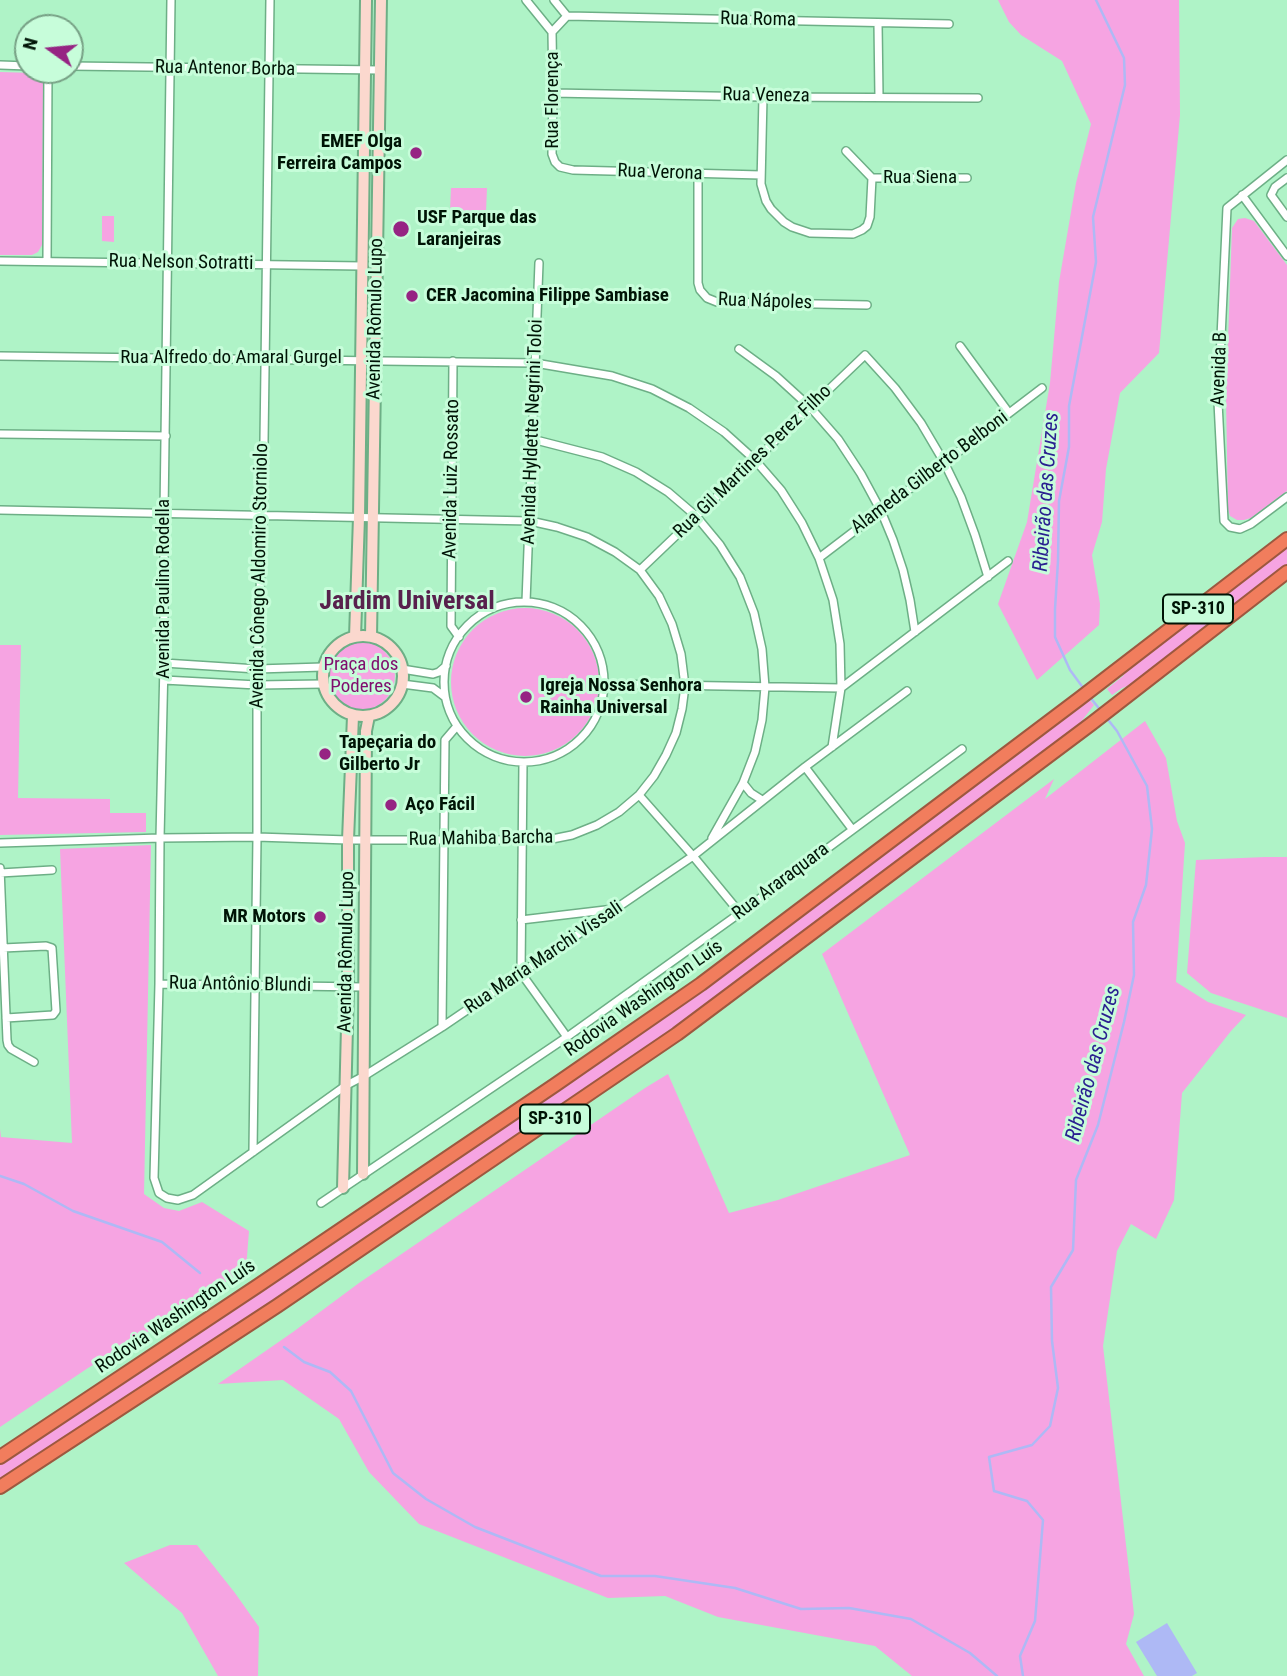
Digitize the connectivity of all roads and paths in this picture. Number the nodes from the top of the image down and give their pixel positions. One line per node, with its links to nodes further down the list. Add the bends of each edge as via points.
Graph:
1 (171, 0): 12 (street, Avenida Paulino Rodella)
2 (270, 0): 13 (street, Avenida Cônego Aldomiro Storniolo)
3 (366, 0): 14 (street, Avenida Rômulo Lupo)
4 (381, 0): 15 (street, Avenida Rômulo Lupo)
5 (526, 0): 10 (street)
6 (554, 0): 7 (street)
7 (567, 16): 8 (street, Rua Roma); 10 (street)
8 (878, 23): 9 (street, Rua Roma); 19 (street)
9 (949, 23)
10 (552, 32): 17 (street, Rua Florença)
11 (84, 66): 12 (street, Rua Antenor Borba)
12 (169, 68): 13 (street, Rua Antenor Borba); 34 (street, Avenida Paulino Rodella)
13 (269, 70): 14 (street, Rua Antenor Borba); 36 (street, Avenida Cônego Aldomiro Storniolo)
14 (365, 70): 15 (street, Rua Antenor Borba); 37 (street, Avenida Rômulo Lupo)
15 (380, 70): 45 (street, Avenida Rômulo Lupo)
16 (48, 84): 33 (street)
17 (554, 93): 18 (street, Rua Veneza); 23 (street, Rua Florença, via 552,154)
18 (763, 97): 19 (street, Rua Veneza); 25 (street)
19 (879, 97): 20 (street, Rua Veneza)
20 (978, 98)
21 (846, 151): 26 (street)
22 (1287, 160): 29 (street)
23 (560, 167): 24 (street, Rua Verona)
24 (698, 175): 25 (street, Rua Verona); 38 (street, Rua Nápoles, via 698,283 707,298 717,302)
25 (761, 175): 26 (street, via 763,193 777,216 801,230 821,233 853,233 864,228 870,217)
26 (872, 178): 27 (street, Rua Siena)
27 (967, 178)
28 (1287, 178): 30 (street, via 1272,195)
29 (1242, 195): 31 (street); 56 (street, Avenida B, via 1227,208 1218,402 1224,521 1240,529)
30 (1287, 217)
31 (1287, 256)
32 (0, 261): 33 (street, Rua Nelson Sotratti)
33 (47, 261): 34 (street, Rua Nelson Sotratti)
34 (167, 262): 36 (street, Rua Nelson Sotratti); 42 (street, Avenida Paulino Rodella)
35 (539, 263): 47 (street, Avenida Hyldette Negrini Toloi)
36 (265, 265): 37 (street, Rua Nelson Sotratti); 43 (street, Avenida Cônego Aldomiro Storniolo)
37 (362, 266): 44 (street, Avenida Rômulo Lupo)
38 (867, 305)
39 (960, 346): 50 (street)
40 (739, 349): 49 (street)
41 (0, 356): 42 (street, Rua Alfredo do Amaral Gurgel)
42 (167, 358): 43 (street, Rua Alfredo do Amaral Gurgel); 52 (street, Avenida Paulino Rodella)
43 (265, 359): 44 (street, Rua Alfredo do Amaral Gurgel); 60 (street, Avenida Cônego Aldomiro Storniolo)
44 (361, 359): 45 (street, Rua Alfredo do Amaral Gurgel); 62 (street, Avenida Rômulo Lupo)
45 (375, 360): 46 (street, Rua Alfredo do Amaral Gurgel); 63 (street, Avenida Rômulo Lupo)
46 (453, 361): 47 (street, Rua Alfredo do Amaral Gurgel); 64 (street, Avenida Luiz Rossato)
47 (535, 363): 53 (street, Avenida Hyldette Negrini Toloi); 54 (street, Rua Alfredo do Amaral Gurgel, via 612,376 652,389 690,408)
48 (1042, 388): 50 (street, Alameda Gilberto Belboni)
49 (810, 407): 54 (street, Rua Gil Martines Perez Filho); 55 (street, Rua Gil Martines Perez Filho, via 865,355 908,405); 58 (street, via 838,439)
50 (1009, 413): 55 (street, Alameda Gilberto Belboni)
51 (0, 434): 52 (street)
52 (166, 436): 59 (street, Avenida Paulino Rodella)
53 (532, 439): 61 (street, via 602,457 636,472); 65 (street, Avenida Hyldette Negrini Toloi)
54 (755, 460): 61 (street, Rua Gil Martines Perez Filho); 67 (street, Rua Alfredo do Amaral Gurgel, via 781,490)
55 (944, 462): 58 (street, Alameda Gilberto Belboni); 71 (street)
56 (1287, 497)
57 (0, 510): 59 (street, Rua Mahiba Barcha)
58 (881, 511): 67 (street, Alameda Gilberto Belboni); 73 (street, via 903,570)
59 (164, 513): 60 (street, Rua Mahiba Barcha); 77 (street, Avenida Paulino Rodella)
60 (263, 515): 62 (street, Rua Mahiba Barcha); 80 (street, Avenida Cônego Aldomiro Storniolo)
61 (696, 516): 69 (street, Rua Gil Martines Perez Filho); 88 (street, via 740,578 754,612)
62 (359, 517): 63 (street, Rua Mahiba Barcha); 75 (street, Avenida Rômulo Lupo)
63 (373, 517): 64 (street, Rua Mahiba Barcha); 76 (street, Avenida Rômulo Lupo)
64 (451, 520): 65 (street, Rua Mahiba Barcha); 74 (street, Avenida Luiz Rossato, via 451,626)
65 (530, 521): 69 (street, Rua Mahiba Barcha, via 587,537); 72 (street, Avenida Hyldette Negrini Toloi)
66 (1287, 539): 134 (highway, Rodovia Washington Luís / SP-310, via 701,984)
67 (819, 558): 89 (street, Rua Alfredo do Amaral Gurgel, via 833,600)
68 (1008, 561): 71 (street)
69 (640, 570): 87 (street, Rua Mahiba Barcha, via 672,624)
70 (1287, 572): 135 (highway, SP-310, via 666,1042)
71 (988, 577): 73 (street)
72 (526, 602): 74 (street, via 495,607); 85 (street, via 557,608 583,626 599,653)
73 (915, 632): 89 (street)
74 (459, 636): 78 (street)
75 (355, 637): 76 (street); 79 (street, via 335,647)
76 (371, 637): 81 (street, via 391,648)
77 (164, 663): 80 (street); 82 (street, Avenida Paulino Rodella)
78 (446, 666): 81 (street, via 433,674); 91 (street)
79 (323, 667): 80 (street); 83 (street)
80 (257, 668): 86 (street, Avenida Cônego Aldomiro Storniolo)
81 (402, 669): 84 (street)
82 (164, 680): 86 (street); 104 (street, Avenida Paulino Rodella)
83 (323, 684): 86 (street); 92 (street, via 334,704)
84 (402, 684): 91 (street, via 433,688); 93 (street, via 391,705)
85 (605, 684): 87 (street); 97 (street, via 598,715 580,741 554,758)
86 (257, 685): 103 (street, Avenida Cônego Aldomiro Storniolo)
87 (685, 686): 88 (street); 100 (street, Rua Mahiba Barcha, via 676,733)
88 (765, 687): 89 (street); 99 (street, via 762,720)
89 (841, 688): 95 (street, Rua Alfredo do Amaral Gurgel)
90 (907, 691): 95 (street, Rua Maria Marchi Vissali)
91 (446, 697): 94 (street)
92 (354, 716): 93 (street); 105 (street, Avenida Rômulo Lupo)
93 (369, 716): 106 (street, Avenida Rômulo Lupo)
94 (457, 726): 97 (street, via 485,753); 107 (street, via 445,740)
95 (832, 747): 98 (street, Rua Maria Marchi Vissali)
96 (962, 749): 102 (street, Rua Araraquara)
97 (523, 763): 108 (street)
98 (805, 767): 101 (street, Rua Maria Marchi Vissali); 102 (street)
99 (743, 783): 101 (street); 109 (street)
100 (639, 796): 108 (street, Rua Mahiba Barcha, via 597,825 572,835); 111 (street)
101 (762, 800): 109 (street, Rua Maria Marchi Vissali)
102 (852, 829): 115 (street, Rua Araraquara)
103 (257, 837): 104 (street, Rua Mahiba Barcha); 105 (street, Rua Mahiba Barcha); 120 (street, Avenida Cônego Aldomiro Storniolo)
104 (160, 838): 110 (street, Rua Mahiba Barcha); 119 (street, Avenida Paulino Rodella)
105 (348, 840): 106 (street, Rua Mahiba Barcha); 121 (street, Avenida Rômulo Lupo)
106 (365, 840): 107 (street, Rua Mahiba Barcha); 122 (street, Avenida Rômulo Lupo)
107 (444, 841): 108 (street, Rua Mahiba Barcha); 124 (street)
108 (522, 841): 116 (street)
109 (710, 841): 111 (street, Rua Maria Marchi Vissali)
110 (0, 844)
111 (693, 856): 114 (street, Rua Maria Marchi Vissali); 115 (street)
112 (52, 870): 113 (street)
113 (0, 871): 117 (street)
114 (617, 908): 116 (street); 118 (street, Rua Maria Marchi Vissali)
115 (740, 913): 125 (street, Rua Araraquara)
116 (521, 920): 118 (street)
117 (4, 948): 123 (street); 123 (street, via 52,948 56,1011 53,1015)
118 (521, 973): 124 (street, Rua Maria Marchi Vissali); 125 (street)
119 (159, 984): 120 (street, Rua Antônio Blundi); 132 (street, Avenida Paulino Rodella, via 154,1178 159,1193)
120 (254, 985): 121 (street, Rua Antônio Blundi); 129 (street, Avenida Cônego Aldomiro Storniolo)
121 (348, 986): 122 (street, Rua Antônio Blundi); 128 (street, Avenida Rômulo Lupo)
122 (363, 987): 127 (street, Avenida Rômulo Lupo)
123 (6, 1018): 126 (street, via 8,1045)
124 (442, 1027): 127 (street, Rua Maria Marchi Vissali)
125 (567, 1037): 130 (street, Rua Araraquara)
126 (34, 1062)
127 (364, 1076): 128 (street, Rua Maria Marchi Vissali); 130 (street, Avenida Rômulo Lupo)
128 (345, 1086): 129 (street, Rua Maria Marchi Vissali); 131 (street, Avenida Rômulo Lupo)
129 (253, 1152): 132 (street, Rua Maria Marchi Vissali, via 193,1195)
130 (363, 1174): 131 (street, Rua Araraquara)
131 (343, 1188): 133 (street, Rua Araraquara)
132 (167, 1198)
133 (321, 1203)
134 (0, 1457)
135 (0, 1487)

